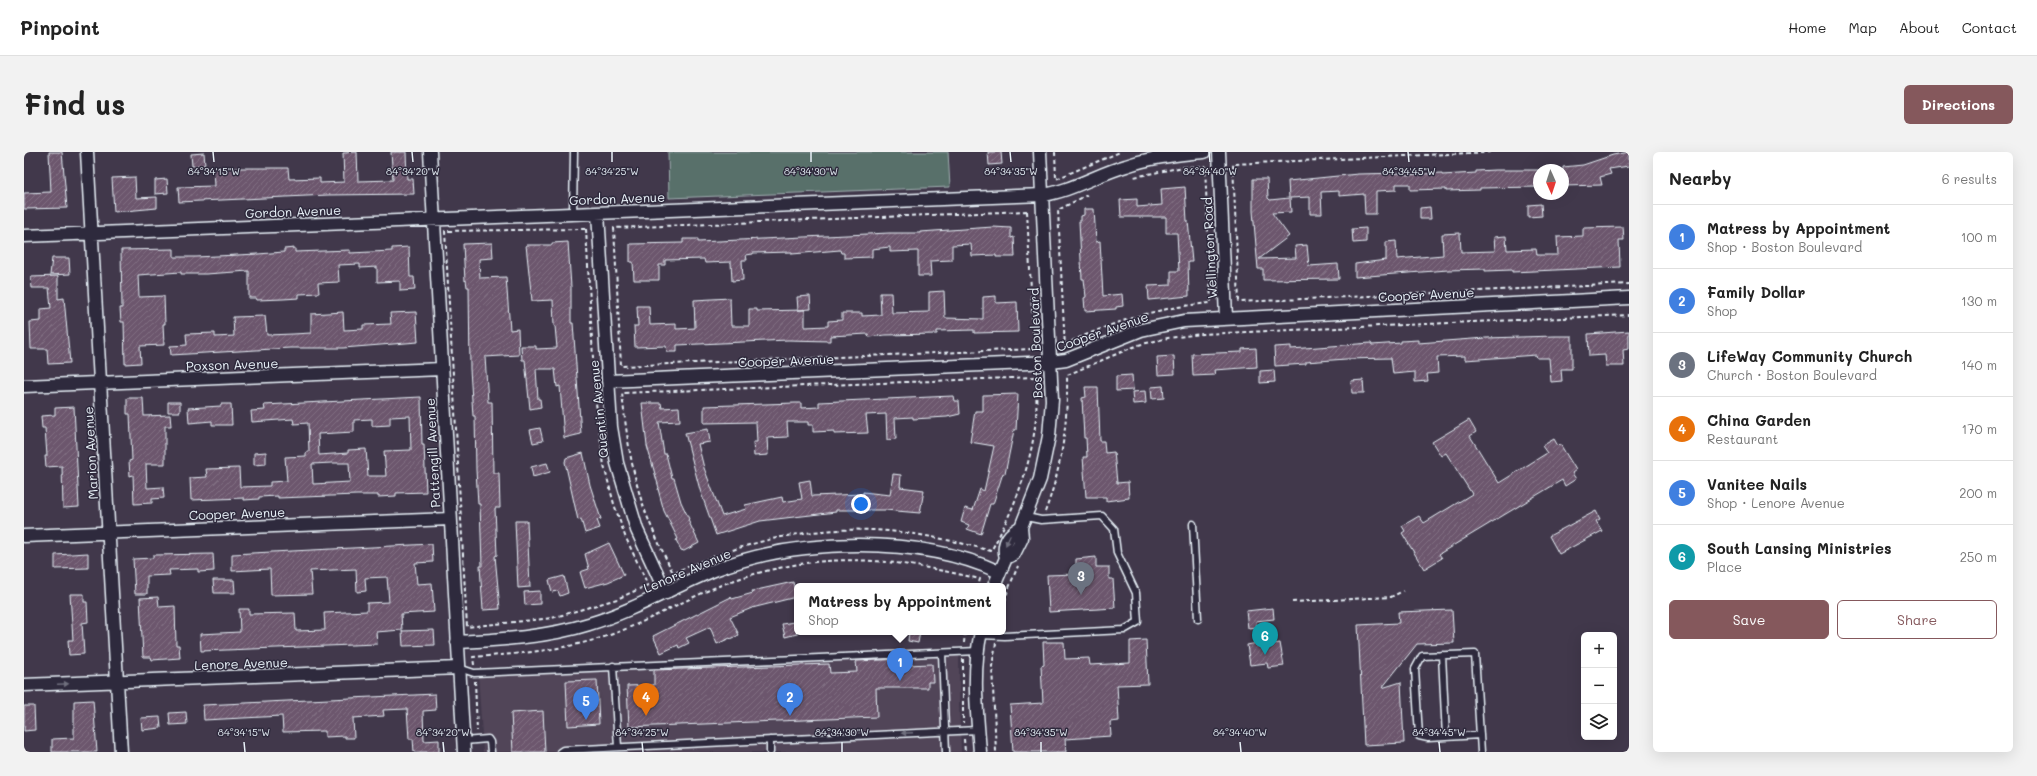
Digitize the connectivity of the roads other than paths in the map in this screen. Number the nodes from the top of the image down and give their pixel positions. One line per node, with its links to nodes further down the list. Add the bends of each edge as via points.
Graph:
1 (87, 152): 11 (street, Marion Avenue)
2 (430, 152): 10 (street, Pattengill Avenue)
3 (574, 152): 8 (lane)
4 (1040, 152): 7 (street, Boston Boulevard)
5 (1204, 152): 7 (street, Gordon Avenue, via 1171,155 1127,165 1057,194)
6 (1219, 152): 14 (street, Wellington Road)
7 (1042, 195): 9 (street, Gordon Avenue); 15 (street, Boston Boulevard)
8 (573, 214): 9 (street, Gordon Avenue); 10 (street, Gordon Avenue)
9 (598, 214): 17 (street, Quentin Avenue)
10 (434, 220): 11 (street, Gordon Avenue); 16 (street, Pattengill Avenue)
11 (92, 233): 12 (street, Gordon Avenue); 18 (street, Marion Avenue)
12 (24, 236)
13 (1629, 298): 14 (street, Cooper Avenue)
14 (1226, 318): 15 (street, Cooper Avenue, via 1184,321 1141,330 1066,360)
15 (1051, 362): 17 (street, Cooper Avenue); 21 (street, Boston Boulevard, via 1052,400 1049,436 1040,479)
16 (442, 369): 18 (street, Poxson Avenue); 20 (street, Pattengill Avenue)
17 (608, 381): 27 (street, Quentin Avenue, via 611,427 628,504)
18 (100, 383): 19 (street, Poxson Avenue); 23 (street, Marion Avenue)
19 (24, 386)
20 (450, 519): 23 (street, Cooper Avenue); 31 (street, Pattengill Avenue)
21 (1023, 522): 25 (street, Boston Boulevard, via 1022,538 1014,554 1006,558); 30 (lane, via 1102,516 1114,529 1116,553 1136,593 1138,622 1124,630)
22 (1193, 524): 28 (lane)
23 (108, 532): 24 (street, Cooper Avenue); 37 (street, Marion Avenue)
24 (24, 536)
25 (999, 572): 26 (street, Boston Boulevard); 27 (street, Lenore Avenue, via 985,565 944,554 907,548 870,545 795,548 718,569)
26 (995, 583)
27 (666, 593): 31 (street, Lenore Avenue, via 588,625 556,632)
28 (1198, 619)
29 (981, 635): 32 (street)
30 (989, 635)
31 (457, 642): 36 (street, Pattengill Avenue)
32 (978, 651): 33 (lane); 39 (street)
33 (942, 653): 35 (lane); 40 (lane)
34 (1442, 655): 41 (lane, via 1475,654); 42 (lane); 42 (lane, via 1422,656 1415,669 1419,736)
35 (613, 666): 36 (lane, via 474,673); 45 (lane)
36 (459, 668): 37 (street, Lenore Avenue); 44 (street, Pattengill Avenue)
37 (117, 682): 38 (street, Lenore Avenue, one-way to 37); 47 (street, Marion Avenue)
38 (24, 686)
39 (978, 730): 40 (lane); 52 (street)
40 (946, 731): 43 (lane, one-way to 43); 51 (lane)
41 (1480, 735): 42 (lane); 53 (lane)
42 (1446, 737)
43 (770, 740): 45 (lane); 50 (lane)
44 (464, 746): 48 (lane, via 488,739)
45 (618, 747): 46 (lane)
46 (587, 750): 49 (lane)
47 (121, 752)
48 (491, 752)
49 (560, 752)
50 (770, 752)
51 (946, 752)
52 (980, 752)
53 (1481, 752)

